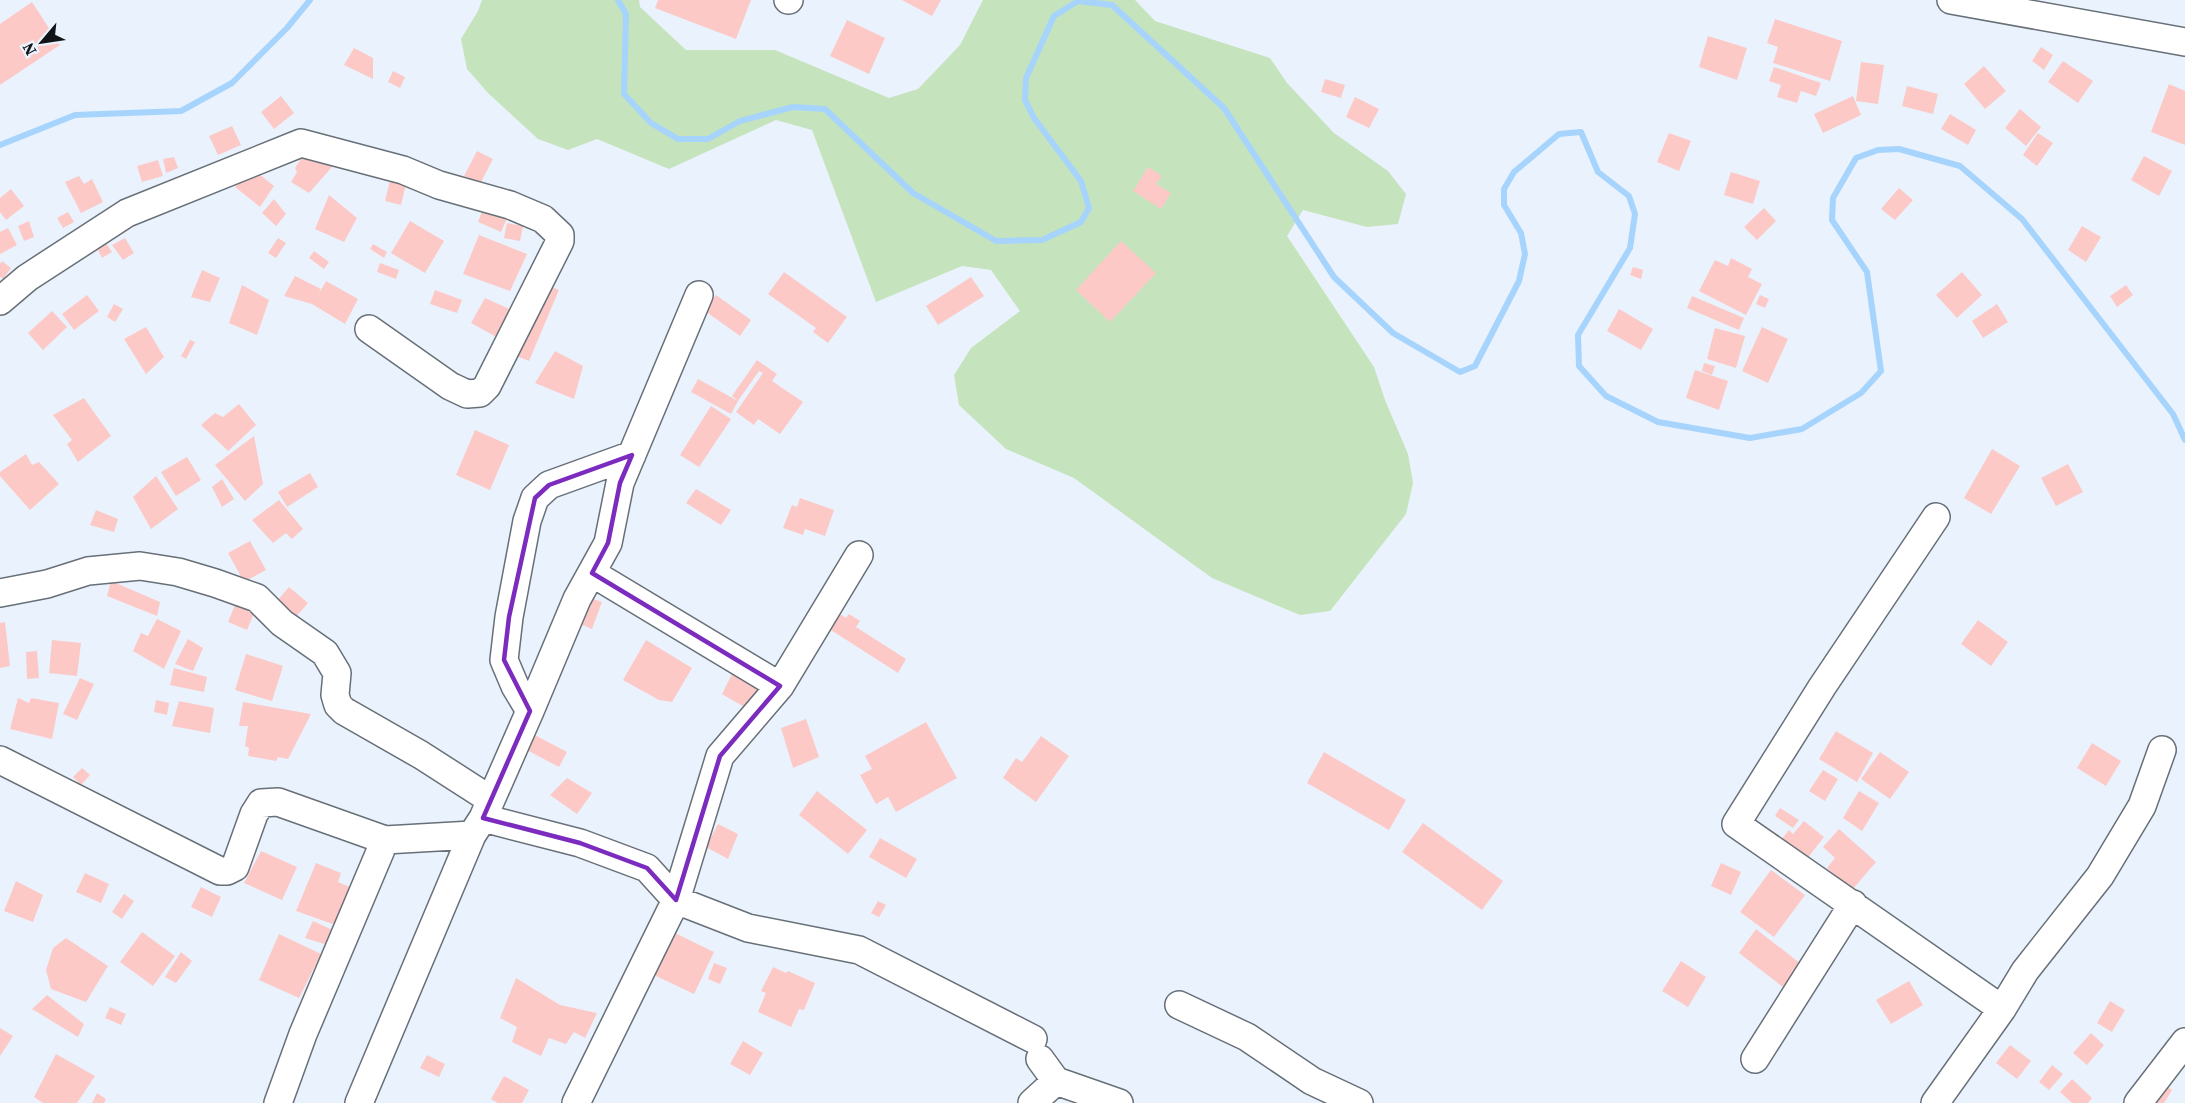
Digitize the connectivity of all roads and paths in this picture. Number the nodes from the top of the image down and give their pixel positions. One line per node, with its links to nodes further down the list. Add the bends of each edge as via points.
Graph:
1 (1951, 0): 2 (street)
2 (2185, 42)
3 (699, 296): 6 (street)
4 (0, 301): 5 (street, via 27,278 127,213 301,143 403,170 439,185 510,205 543,219 560,235 487,386 480,393 467,394 450,386)
5 (369, 329)
6 (632, 455): 9 (street, via 620,483 608,543); 12 (street, via 549,485 535,498 525,531 504,660)
7 (1936, 517): 18 (street, via 1736,824)
8 (859, 555): 11 (street)
9 (592, 573): 11 (street); 12 (street, via 577,599)
10 (0, 593): 15 (street, via 88,571 140,566 178,572 257,598 282,623 325,653 336,673 338,705 421,755)
11 (780, 686): 17 (street, via 720,756)
12 (531, 711): 15 (street)
13 (2162, 750): 20 (street, via 2142,806 2100,876 2025,971)
14 (0, 760): 16 (street, via 220,871 235,867 261,803 278,802)
15 (482, 818): 16 (street); 17 (street, via 580,843 647,868); 25 (street)
16 (385, 840): 24 (street)
17 (676, 900): 23 (street, via 748,928 860,950 1037,1049); 26 (street)
18 (1853, 904): 20 (street); 22 (street)
19 (1179, 1005): 29 (street, via 1247,1037 1312,1081)
20 (2002, 1009): 30 (street)
21 (2185, 1042): 31 (street)
22 (1755, 1059)
23 (1056, 1081): 27 (street); 28 (street)
24 (278, 1103)
25 (359, 1103)
26 (576, 1103)
27 (1032, 1103)
28 (1119, 1103)
29 (1359, 1103)
30 (1935, 1103)
31 (2138, 1103)

